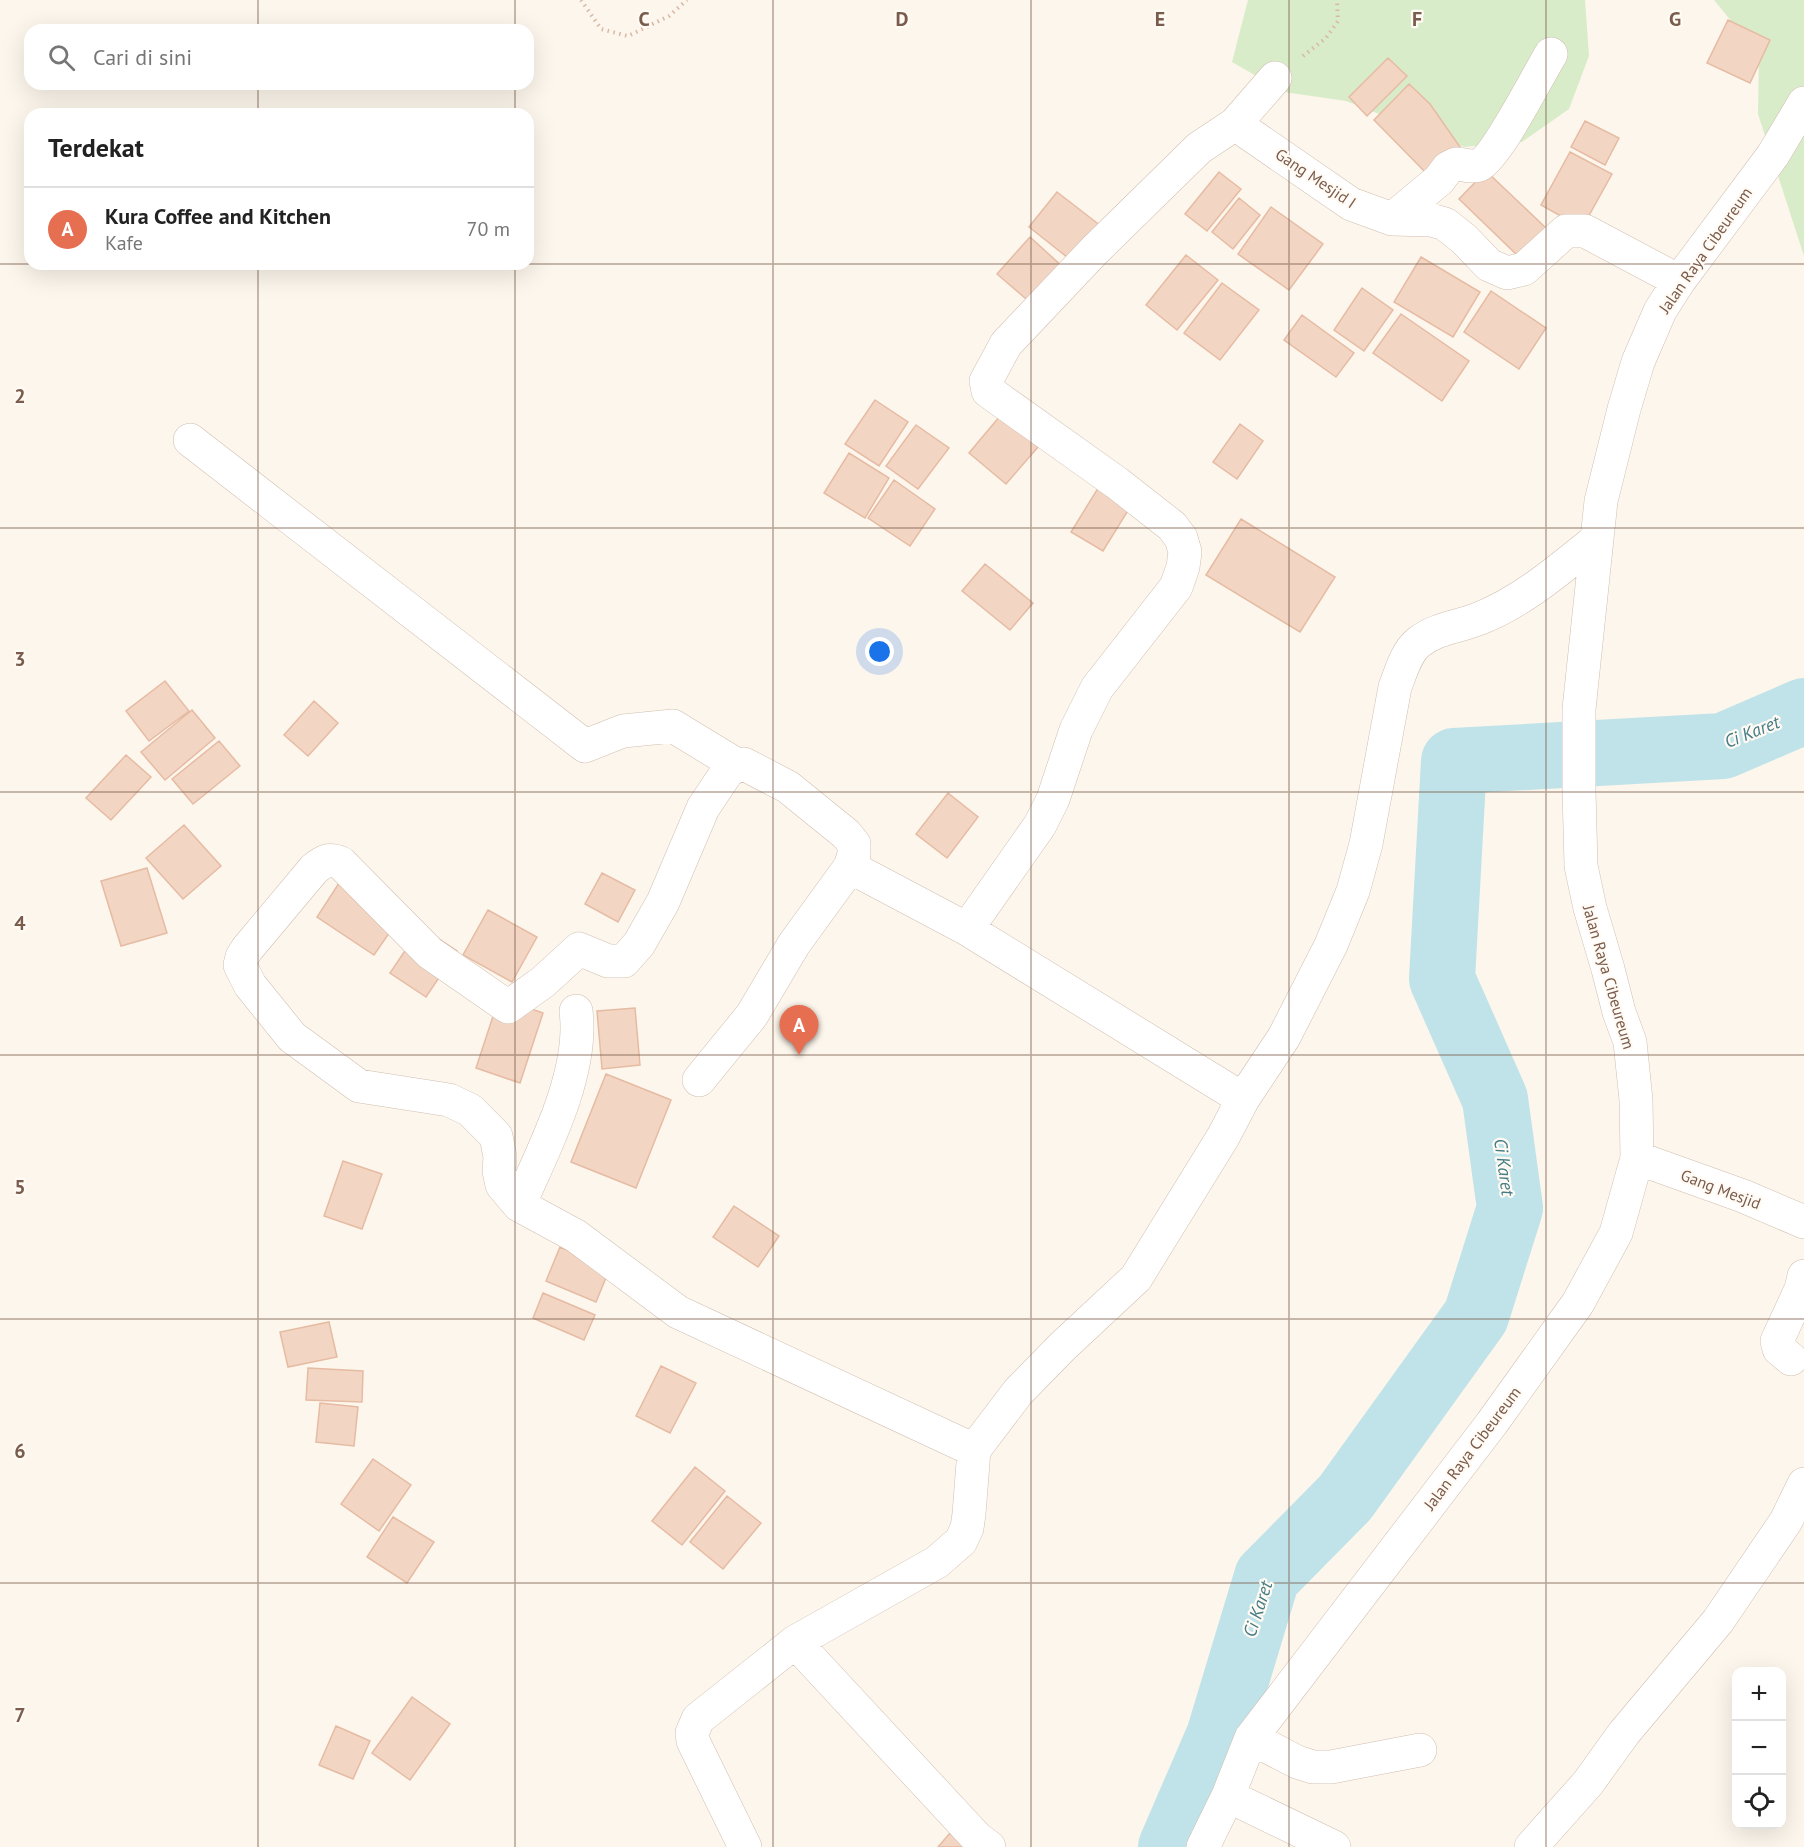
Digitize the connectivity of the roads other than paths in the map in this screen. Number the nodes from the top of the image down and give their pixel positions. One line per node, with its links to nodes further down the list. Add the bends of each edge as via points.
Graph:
1 (1551, 54): 5 (street, via 1510,129 1481,164 1456,164 1448,168)
2 (1275, 78): 4 (street)
3 (1804, 103): 6 (street, Jalan Raya Cibeureum, via 1773,154)
4 (1235, 124): 5 (street, Gang Mesjid I, via 1351,204); 11 (street, via 1191,155 1094,251 1006,344 986,381 988,391 1172,526 1185,552 1176,587 1097,688 1076,730 1040,825)
5 (1392, 219): 6 (street, Gang Mesjid I, via 1445,224 1489,264 1507,273 1524,269 1566,231 1585,231)
6 (1679, 281): 8 (street, Jalan Raya Cibeureum, via 1660,311 1632,381 1600,501)
7 (190, 440): 9 (street, via 585,746 623,730 673,726)
8 (1596, 540): 14 (street, via 1521,596 1478,619 1433,633 1416,644 1404,662 1395,687 1353,891 1331,945 1284,1037); 15 (street, Jalan Raya Cibeureum, via 1579,709 1581,866 1630,1042)
9 (737, 765): 10 (street, via 744,764 788,787 846,834 854,844); 16 (street, via 727,772 703,808 663,902 639,944 624,961 608,961 579,949 508,1007 430,952 341,863 332,859 314,869 242,957 240,965 250,984 292,1037 359,1086 449,1100 470,1110 496,1136 502,1185)
10 (850, 867): 11 (street); 13 (street, via 794,944 752,1015)
11 (967, 929): 14 (street)
12 (576, 1011): 16 (street, via 575,1050 563,1098)
13 (699, 1080)
14 (1243, 1099): 20 (street, via 1136,1278 1018,1392)
15 (1637, 1158): 17 (street, Gang Mesjid); 23 (street, Jalan Raya Cibeureum, via 1616,1233 1578,1303 1492,1423)
16 (519, 1205): 20 (street, via 576,1236 678,1312)
17 (1804, 1222)
18 (1804, 1276): 19 (street, via 1777,1341 1779,1349)
19 (1791, 1359)
20 (974, 1450): 22 (street, via 969,1514 961,1541 937,1562)
21 (1804, 1484): 30 (street, via 1786,1521 1718,1621 1624,1732 1588,1783)
22 (795, 1642): 26 (street, via 698,1719 692,1733 696,1750); 27 (street)
23 (1251, 1738): 24 (street, via 1313,1767); 25 (street, Jalan Raya Cibeureum)
24 (1420, 1750)
25 (1228, 1796): 28 (street, Jalan Raya Cibeureum); 29 (street)
26 (745, 1847)
27 (989, 1847)
28 (1203, 1847)
29 (1334, 1847)
30 (1531, 1847)

